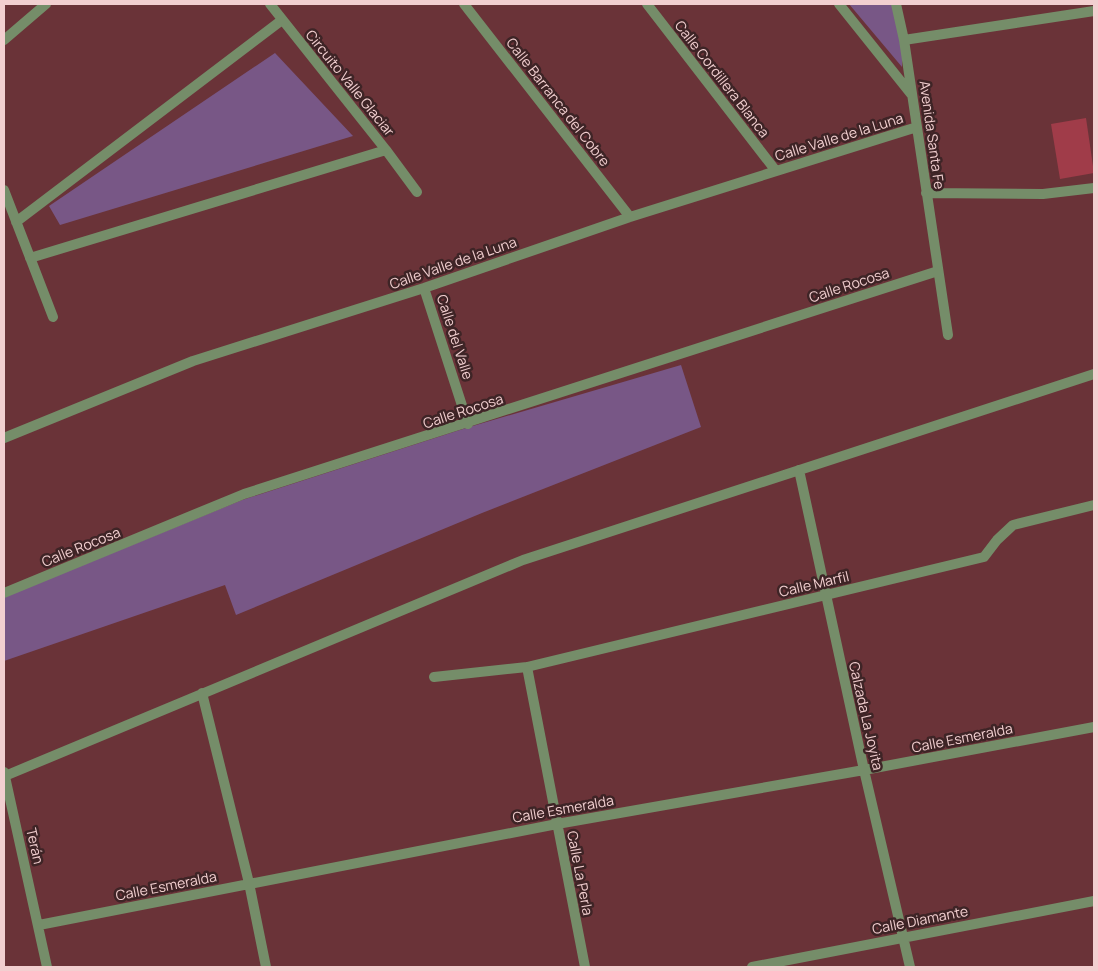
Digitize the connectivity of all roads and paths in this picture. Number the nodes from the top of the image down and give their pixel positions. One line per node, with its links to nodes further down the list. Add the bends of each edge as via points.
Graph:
1 (46, 4): 9 (street)
2 (270, 4): 8 (street, Circuito Valle Glaciar)
3 (464, 4): 19 (street, Calle Barranca del Cobre)
4 (647, 4): 14 (street, Calle Cordillera Blanca)
5 (839, 4): 11 (street)
6 (896, 4): 10 (street, Avenida Santa Fe)
7 (1094, 10): 10 (street)
8 (282, 20): 13 (street, Circuito Valle Glaciar); 20 (street)
9 (4, 40)
10 (904, 40): 11 (street, Avenida Santa Fe)
11 (912, 95): 12 (street, Avenida Santa Fe)
12 (917, 127): 14 (street, Calle Valle de la Luna); 18 (street, Avenida Santa Fe)
13 (386, 150): 17 (street); 21 (street, Circuito Valle Glaciar)
14 (776, 171): 19 (street, Calle Valle de la Luna)
15 (1094, 188): 18 (street, via 1042,194)
16 (4, 190): 20 (street)
17 (417, 192)
18 (926, 193): 22 (street, Avenida Santa Fe)
19 (630, 217): 23 (street, Calle Valle de la Luna)
20 (16, 222): 21 (street)
21 (30, 258): 24 (street)
22 (938, 270): 25 (street, Avenida Santa Fe); 27 (street, Calle Rocosa)
23 (424, 288): 27 (street, Calle del Valle); 28 (street, Calle Valle de la Luna, via 193,361)
24 (53, 318)
25 (948, 335)
26 (1094, 374): 29 (street)
27 (468, 424): 31 (street, Calle Rocosa, via 244,494)
28 (4, 438)
29 (799, 470): 32 (street, Calzada La Joyita); 35 (street, via 523,560)
30 (1094, 505): 32 (street, Calle Marfil, via 1013,525 984,557)
31 (4, 593)
32 (825, 595): 33 (street, Calle Marfil); 37 (street, Calzada La Joyita)
33 (527, 666): 34 (street, Calle Marfil); 39 (street, Calle La Perla)
34 (434, 677)
35 (202, 693): 38 (street); 40 (street)
36 (1094, 727): 37 (street, Calle Esmeralda)
37 (864, 770): 39 (street, Calle Esmeralda); 43 (street, Calzada La Joyita)
38 (4, 774): 42 (street, Terán)
39 (557, 824): 40 (street, Calle Esmeralda); 46 (street, Calle La Perla)
40 (249, 883): 42 (street, Calle Esmeralda); 45 (street)
41 (1094, 901): 43 (street, Calle Diamante)
42 (39, 926): 44 (street, Terán)
43 (903, 937): 47 (street, Calle Diamante); 48 (street, Calzada La Joyita)
44 (47, 967)
45 (266, 967)
46 (585, 967)
47 (752, 967)
48 (910, 967)

